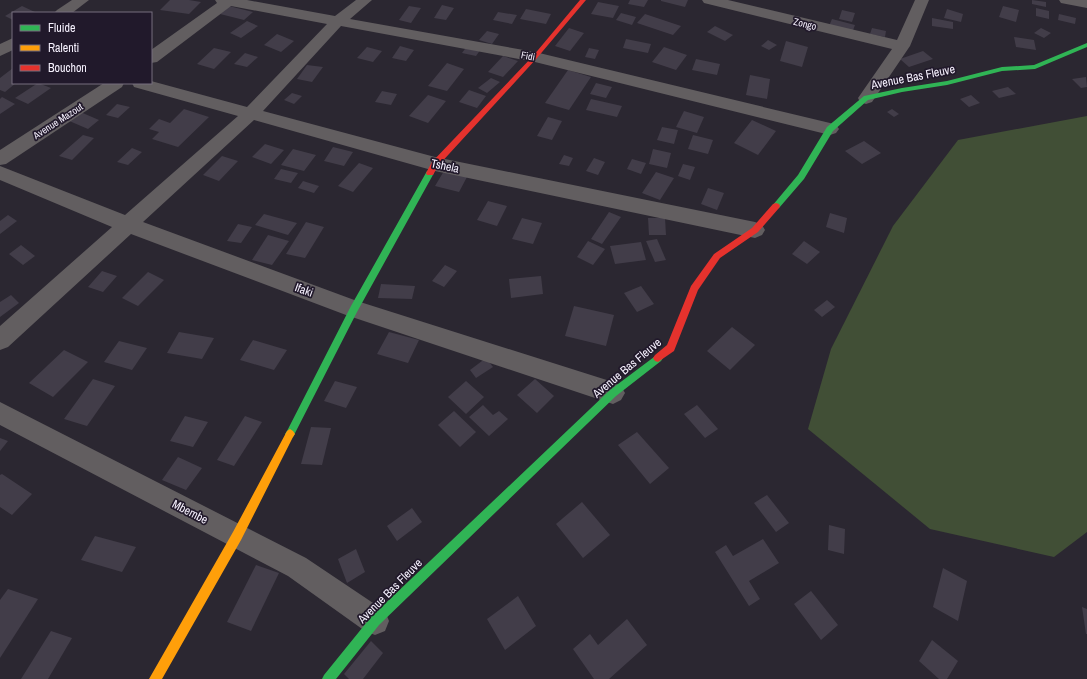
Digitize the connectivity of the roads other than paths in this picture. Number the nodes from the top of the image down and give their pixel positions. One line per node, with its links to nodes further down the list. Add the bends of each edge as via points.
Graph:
1 (82, 0): 9 (street)
2 (227, 0): 10 (street, Fidi); 13 (street)
3 (365, 0): 10 (street)
4 (583, 0): 14 (street)
5 (709, 0): 12 (street, Zongo)
6 (922, 0): 12 (street)
7 (1066, 0): 8 (street)
8 (1087, 4)
9 (64, 12)
10 (338, 21): 14 (street, Fidi); 18 (street)
11 (1087, 45): 17 (street, Avenue Bas Fleuve, via 1035,67 1002,69 947,83)
12 (902, 46): 17 (street)
13 (152, 57)
14 (535, 57): 19 (street, Fidi); 21 (street)
15 (114, 84): 20 (street, Avenue Mazout)
16 (144, 84): 18 (street, Tshela)
17 (866, 98): 19 (street, Avenue Bas Fleuve)
18 (250, 114): 21 (street, Tshela); 23 (street)
19 (830, 129): 24 (street, Avenue Bas Fleuve, via 801,177)
20 (0, 159)
21 (435, 164): 24 (street, Tshela); 25 (street)
22 (0, 173): 23 (street, Ifaki)
23 (126, 224): 25 (street, Ifaki); 26 (street)
24 (756, 230): 27 (street, Avenue Bas Fleuve, via 717,256 691,294 671,348)
25 (354, 308): 27 (street, Ifaki); 29 (street)
26 (0, 340)
27 (613, 393): 30 (street, Avenue Bas Fleuve)
28 (0, 413): 29 (street, Mbembe)
29 (237, 536): 30 (street, Mbembe, via 297,567); 31 (street)
30 (375, 620): 32 (street, Avenue Bas Fleuve)
31 (155, 679)
32 (328, 679)

